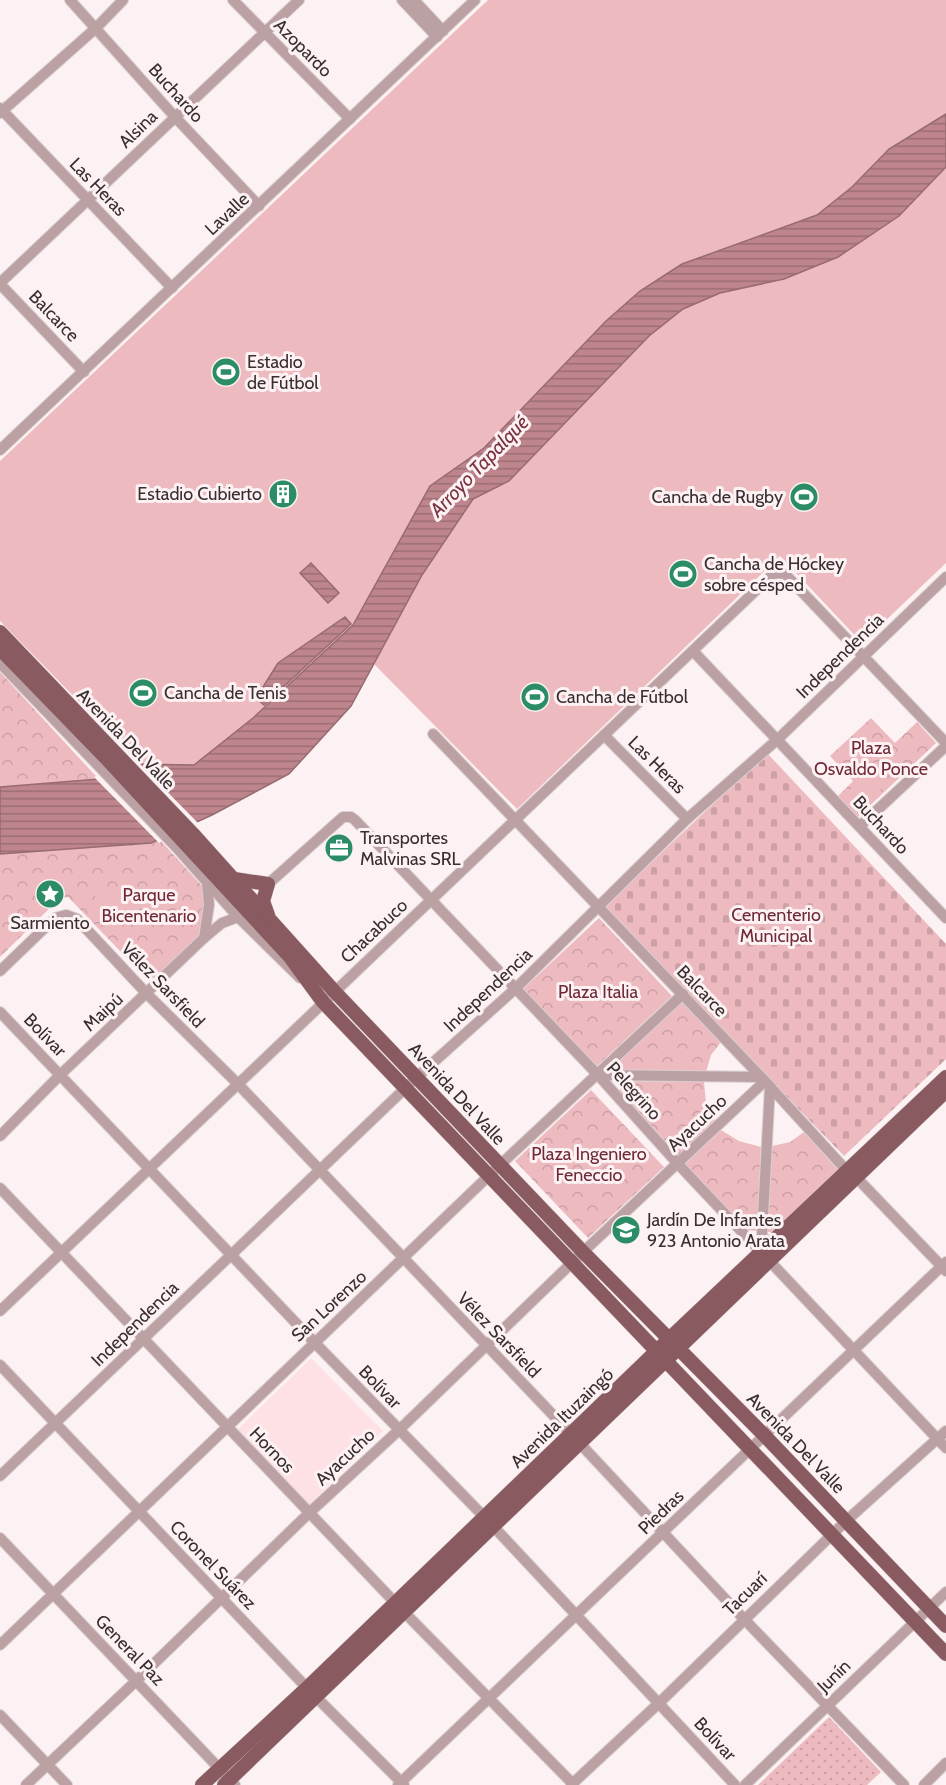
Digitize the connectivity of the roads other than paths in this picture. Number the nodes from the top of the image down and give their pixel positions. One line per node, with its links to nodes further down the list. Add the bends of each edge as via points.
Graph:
1 (70, 0): 8 (street, Buchardo)
2 (123, 0): 8 (street)
3 (233, 0): 9 (street, Azopardo)
4 (299, 0): 9 (street, Alsina)
5 (402, 0): 10 (street)
6 (414, 0): 10 (street)
7 (475, 0): 10 (street, Lavalle)
8 (96, 28): 11 (street); 12 (street, Buchardo)
9 (265, 33): 12 (street, Alsina); 13 (street, Azopardo)
10 (440, 34): 13 (street, Lavalle)
11 (1, 111): 14 (street, Las Heras)
12 (175, 117): 14 (street, Alsina); 15 (street, Buchardo)
13 (350, 119): 15 (street, Lavalle)
14 (88, 200): 16 (street, Alsina); 17 (street, Las Heras)
15 (259, 206): 17 (street, Lavalle)
16 (0, 284): 18 (street, Balcarce)
17 (172, 288): 18 (street, Lavalle)
18 (84, 372): 19 (street, Lavalle)
19 (0, 450)
20 (946, 577): 24 (street, Independencia)
21 (0, 632): 30 (main road, Avenida Del Valle)
22 (0, 649): 30 (main road, Avenida Del Valle)
23 (693, 651): 24 (street, Chacabuco, via 777,573 785,574); 27 (street, Chacabuco); 28 (street, Buchardo)
24 (862, 657): 28 (street, Independencia); 29 (street)
25 (0, 663): 30 (street, Avenida Del Valle)
26 (433, 734): 32 (street, Balcarce)
27 (604, 735): 31 (street, Las Heras); 32 (street, Chacabuco)
28 (778, 739): 31 (street, Independencia); 33 (street, Buchardo)
29 (946, 744): 33 (street)
30 (105, 758): 34 (main road, Avenida Del Valle)
31 (687, 819): 39 (street, Independencia)
32 (517, 820): 38 (street, Chacabuco); 39 (street, Balcarce)
33 (860, 826): 40 (street, Buchardo)
34 (184, 841): 35 (main road, Avenida Del Valle); 36 (street, Avenida Del Valle); 49 (main road, Avenida Del Valle, via 290,957)
35 (234, 879): 37 (main road); 42 (main road, Avenida Del Valle)
36 (207, 883): 41 (street, Avenida Del Valle); 43 (street)
37 (268, 884): 38 (street, Pelegrino, via 343,817 351,817); 42 (main road, via 263,901)
38 (432, 900): 45 (street, Pelegrino); 46 (street, Chacabuco)
39 (598, 906): 45 (street, Independencia); 48 (street, Balcarce)
40 (945, 915)
41 (238, 917): 43 (street, Maipú, via 222,923); 49 (street, Avenida Del Valle)
42 (269, 918): 46 (main road, Avenida Del Valle)
43 (204, 938): 47 (street, Maipú)
44 (0, 971): 47 (street, Vélez Sarsfield, via 52,920 66,915 77,920)
45 (515, 989): 52 (street, Pelegrino); 53 (street, Independencia)
46 (334, 992): 49 (street, Chacabuco); 53 (main road, Avenida Del Valle)
47 (147, 993): 51 (street, Maipú); 55 (street, Vélez Sarsfield)
48 (683, 994): 52 (street, San Lorenzo); 54 (street, Balcarce)
49 (324, 1002): 55 (street, Chacabuco); 56 (main road, Avenida Del Valle)
50 (0, 1012): 51 (street, Bolívar)
51 (60, 1075): 58 (street, Maipú); 61 (street, Bolívar)
52 (598, 1075): 54 (street); 59 (street, Pelegrino); 60 (street, San Lorenzo)
53 (417, 1077): 56 (street, Independencia); 60 (main road, Avenida Del Valle)
54 (765, 1081): 59 (street, Ayacucho); 63 (street, Balcarce); 68 (street)
55 (237, 1083): 61 (street, Chacabuco); 62 (street, Vélez Sarsfield)
56 (406, 1088): 62 (street, Independencia); 64 (main road, Avenida Del Valle)
57 (944, 1088): 63 (main road, Avenida Ituzaingó)
58 (0, 1136)
59 (678, 1164): 68 (street, Pelegrino); 69 (street, Ayacucho)
60 (500, 1166): 64 (street, San Lorenzo); 69 (main road, Avenida Del Valle)
61 (148, 1168): 66 (street, Chacabuco); 67 (street, Bolívar)
62 (320, 1170): 67 (street, Independencia); 70 (street, Vélez Sarsfield)
63 (851, 1174): 68 (main road, Avenida Ituzaingó); 71 (street, Balcarce)
64 (489, 1176): 69 (main road, Avenida Del Valle); 70 (street, San Lorenzo)
65 (0, 1188): 66 (street, Hornos)
66 (61, 1252): 72 (street, Chacabuco); 73 (street, Hornos)
67 (231, 1255): 73 (street, Independencia); 74 (street, Bolívar)
68 (765, 1256): 75 (main road, Avenida Ituzaingó); 77 (street, Pelegrino)
69 (577, 1257): 75 (main road, Avenida Del Valle); 76 (street, Ayacucho); 78 (main road, Avenida Del Valle)
70 (404, 1259): 74 (street, San Lorenzo); 76 (street, Vélez Sarsfield)
71 (945, 1267): 77 (street, Piedras)
72 (0, 1311)
73 (143, 1338): 80 (street, Independencia); 81 (street, Hornos)
74 (315, 1343): 81 (street, San Lorenzo); 82 (street, Bolívar)
75 (673, 1343): 78 (main road, Avenida Ituzaingó); 84 (main road, Avenida Del Valle)
76 (486, 1346): 82 (street, Ayacucho); 85 (street, Vélez Sarsfield)
77 (856, 1350): 84 (street, Piedras); 86 (street, Pelegrino)
78 (661, 1355): 85 (main road, Avenida Ituzaingó); 87 (main road, Avenida Del Valle)
79 (0, 1365): 80 (street, Coronel Suárez)
80 (55, 1423): 89 (street, Independencia); 90 (street, Coronel Suárez)
81 (226, 1426): 90 (street, San Lorenzo); 91 (street, Hornos)
82 (399, 1430): 91 (street, Ayacucho); 93 (street, Bolívar)
83 (946, 1431): 86 (street, Tacuarí)
84 (764, 1435): 87 (street, Piedras); 92 (main road, Avenida Del Valle)
85 (576, 1439): 93 (main road, Avenida Ituzaingó); 94 (street, Vélez Sarsfield)
86 (938, 1439): 88 (street, Pelegrino); 92 (street, Tacuarí)
87 (750, 1448): 94 (street, Piedras); 95 (main road, Avenida Del Valle)
88 (946, 1448)
89 (0, 1476)
90 (139, 1511): 98 (street, San Lorenzo); 99 (street, Coronel Suárez)
91 (309, 1513): 99 (street, Ayacucho); 100 (street, Hornos)
92 (846, 1521): 95 (street, Tacuarí); 101 (main road, Avenida Del Valle)
93 (489, 1522): 100 (main road, Avenida Ituzaingó); 102 (street, Bolívar)
94 (664, 1532): 102 (street, Piedras); 103 (street, Vélez Sarsfield)
95 (832, 1534): 103 (street, Tacuarí); 104 (main road, Avenida Del Valle)
96 (0, 1538): 98 (street, General Paz)
97 (946, 1592): 101 (street, Junín)
98 (53, 1594): 106 (street, San Lorenzo); 108 (street, General Paz)
99 (221, 1598): 108 (street, Ayacucho); 109 (street, Coronel Suárez)
100 (399, 1607): 109 (main road, Avenida Ituzaingó); 110 (street, Hornos)
101 (929, 1608): 104 (street, Junín); 105 (main road, Avenida Del Valle)
102 (575, 1614): 110 (street, Piedras); 111 (street, Bolívar)
103 (743, 1618): 111 (street, Tacuarí); 112 (street, Vélez Sarsfield)
104 (915, 1621): 107 (main road, Avenida Del Valle); 112 (street, Junín)
105 (946, 1626)
106 (0, 1645)
107 (946, 1654)
108 (136, 1681): 115 (street, Ayacucho); 116 (street, General Paz)
109 (311, 1692): 116 (main road, Avenida Ituzaingó); 117 (main road, Avenida Ituzaingó); 118 (street, Coronel Suárez)
110 (489, 1697): 118 (street, Piedras); 122 (street, Hornos)
111 (659, 1703): 122 (street, Tacuarí); 123 (street, Bolívar)
112 (827, 1706): 124 (street, Junín); 125 (street, Vélez Sarsfield)
113 (0, 1715): 115 (street)
114 (946, 1763): 126 (street)
115 (47, 1765): 119 (street, Ayacucho); 120 (street)
116 (220, 1768): 117 (street, General Paz); 121 (main road, Avenida Ituzaingó)
117 (229, 1783)
118 (401, 1784)
119 (26, 1785)
120 (66, 1785)
121 (202, 1785)
122 (572, 1785)
123 (735, 1785)
124 (745, 1785)
125 (904, 1785)
126 (924, 1785)

